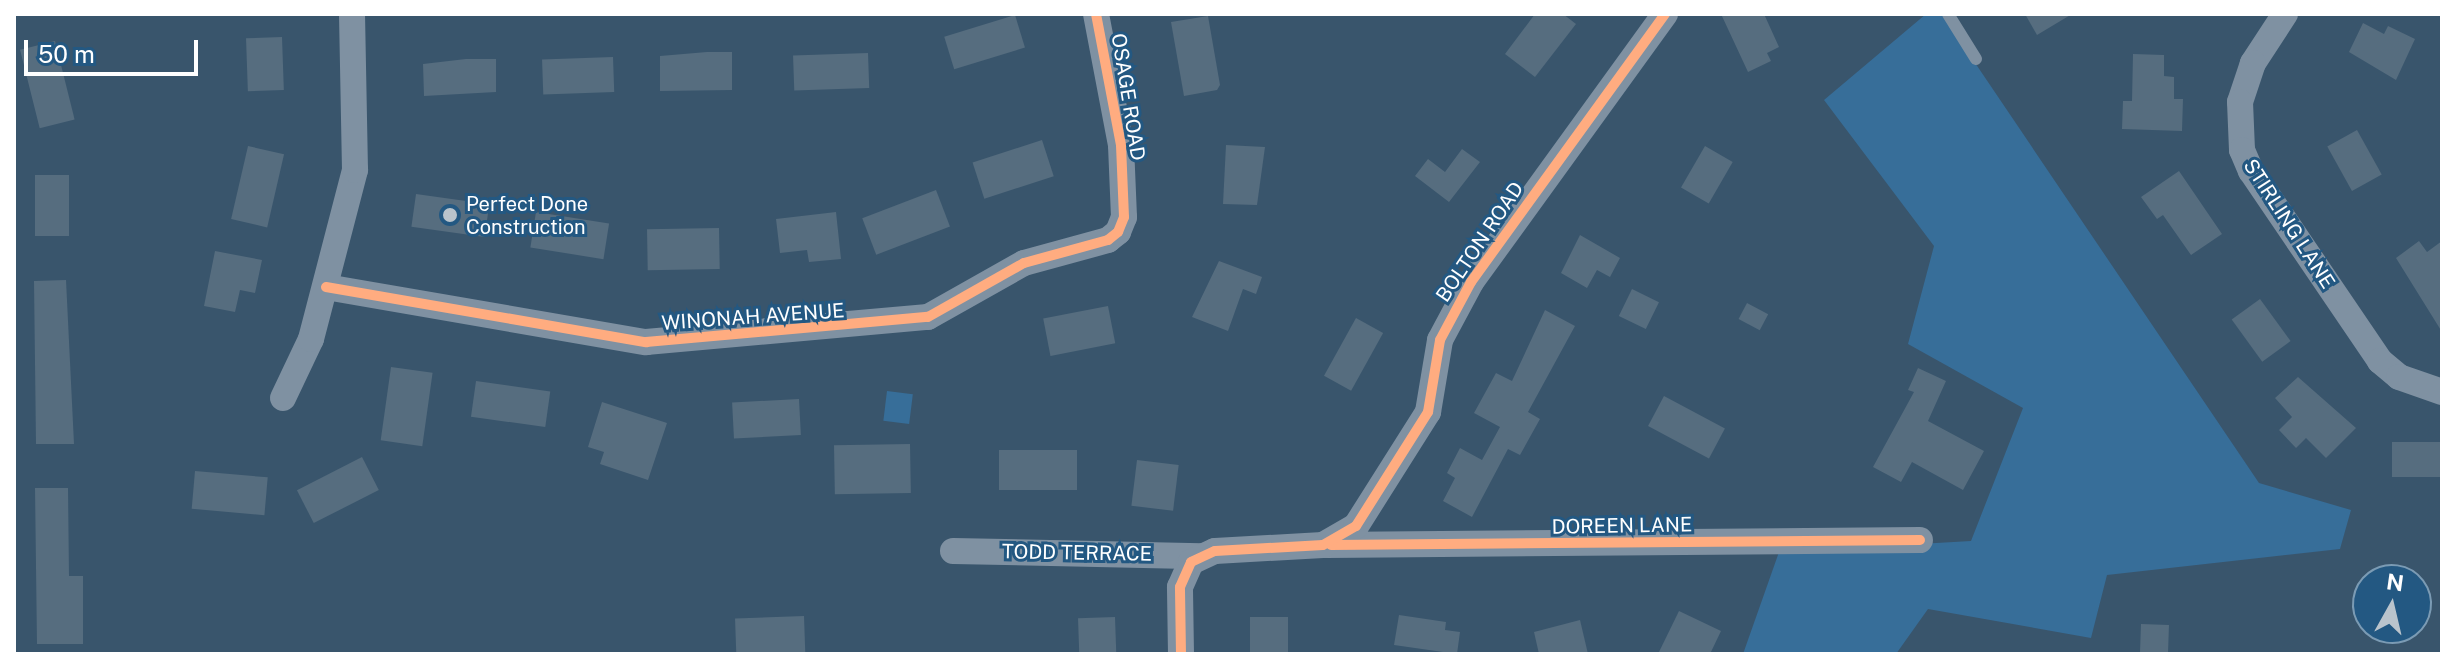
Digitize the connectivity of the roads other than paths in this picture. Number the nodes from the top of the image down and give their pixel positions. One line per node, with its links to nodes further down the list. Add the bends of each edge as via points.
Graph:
1 (352, 14): 8 (street, via 355,170)
2 (1096, 14): 7 (street, OSAGE ROAD, via 1121,145 1124,217)
3 (1665, 14): 12 (street, BOLTON ROAD, via 1466,289 1440,340 1428,412 1408,448 1356,526)
4 (1948, 14): 6 (lane)
5 (2285, 14): 9 (street, STIRLING LANE, via 2253,63 2240,102 2242,150 2380,361 2399,377)
6 (1976, 59)
7 (1118, 232): 8 (street, WINONAH AVENUE, via 1108,240 1024,263 928,317 671,343)
8 (326, 287): 10 (street, via 311,339)
9 (2442, 392)
10 (283, 398)
11 (1920, 540): 12 (street, DOREEN LANE)
12 (1323, 545): 14 (street, BOLTON ROAD)
13 (953, 551): 14 (street, TODD TERRACE)
14 (1201, 556): 15 (street, via 1191,562 1180,587)
15 (1181, 654)

